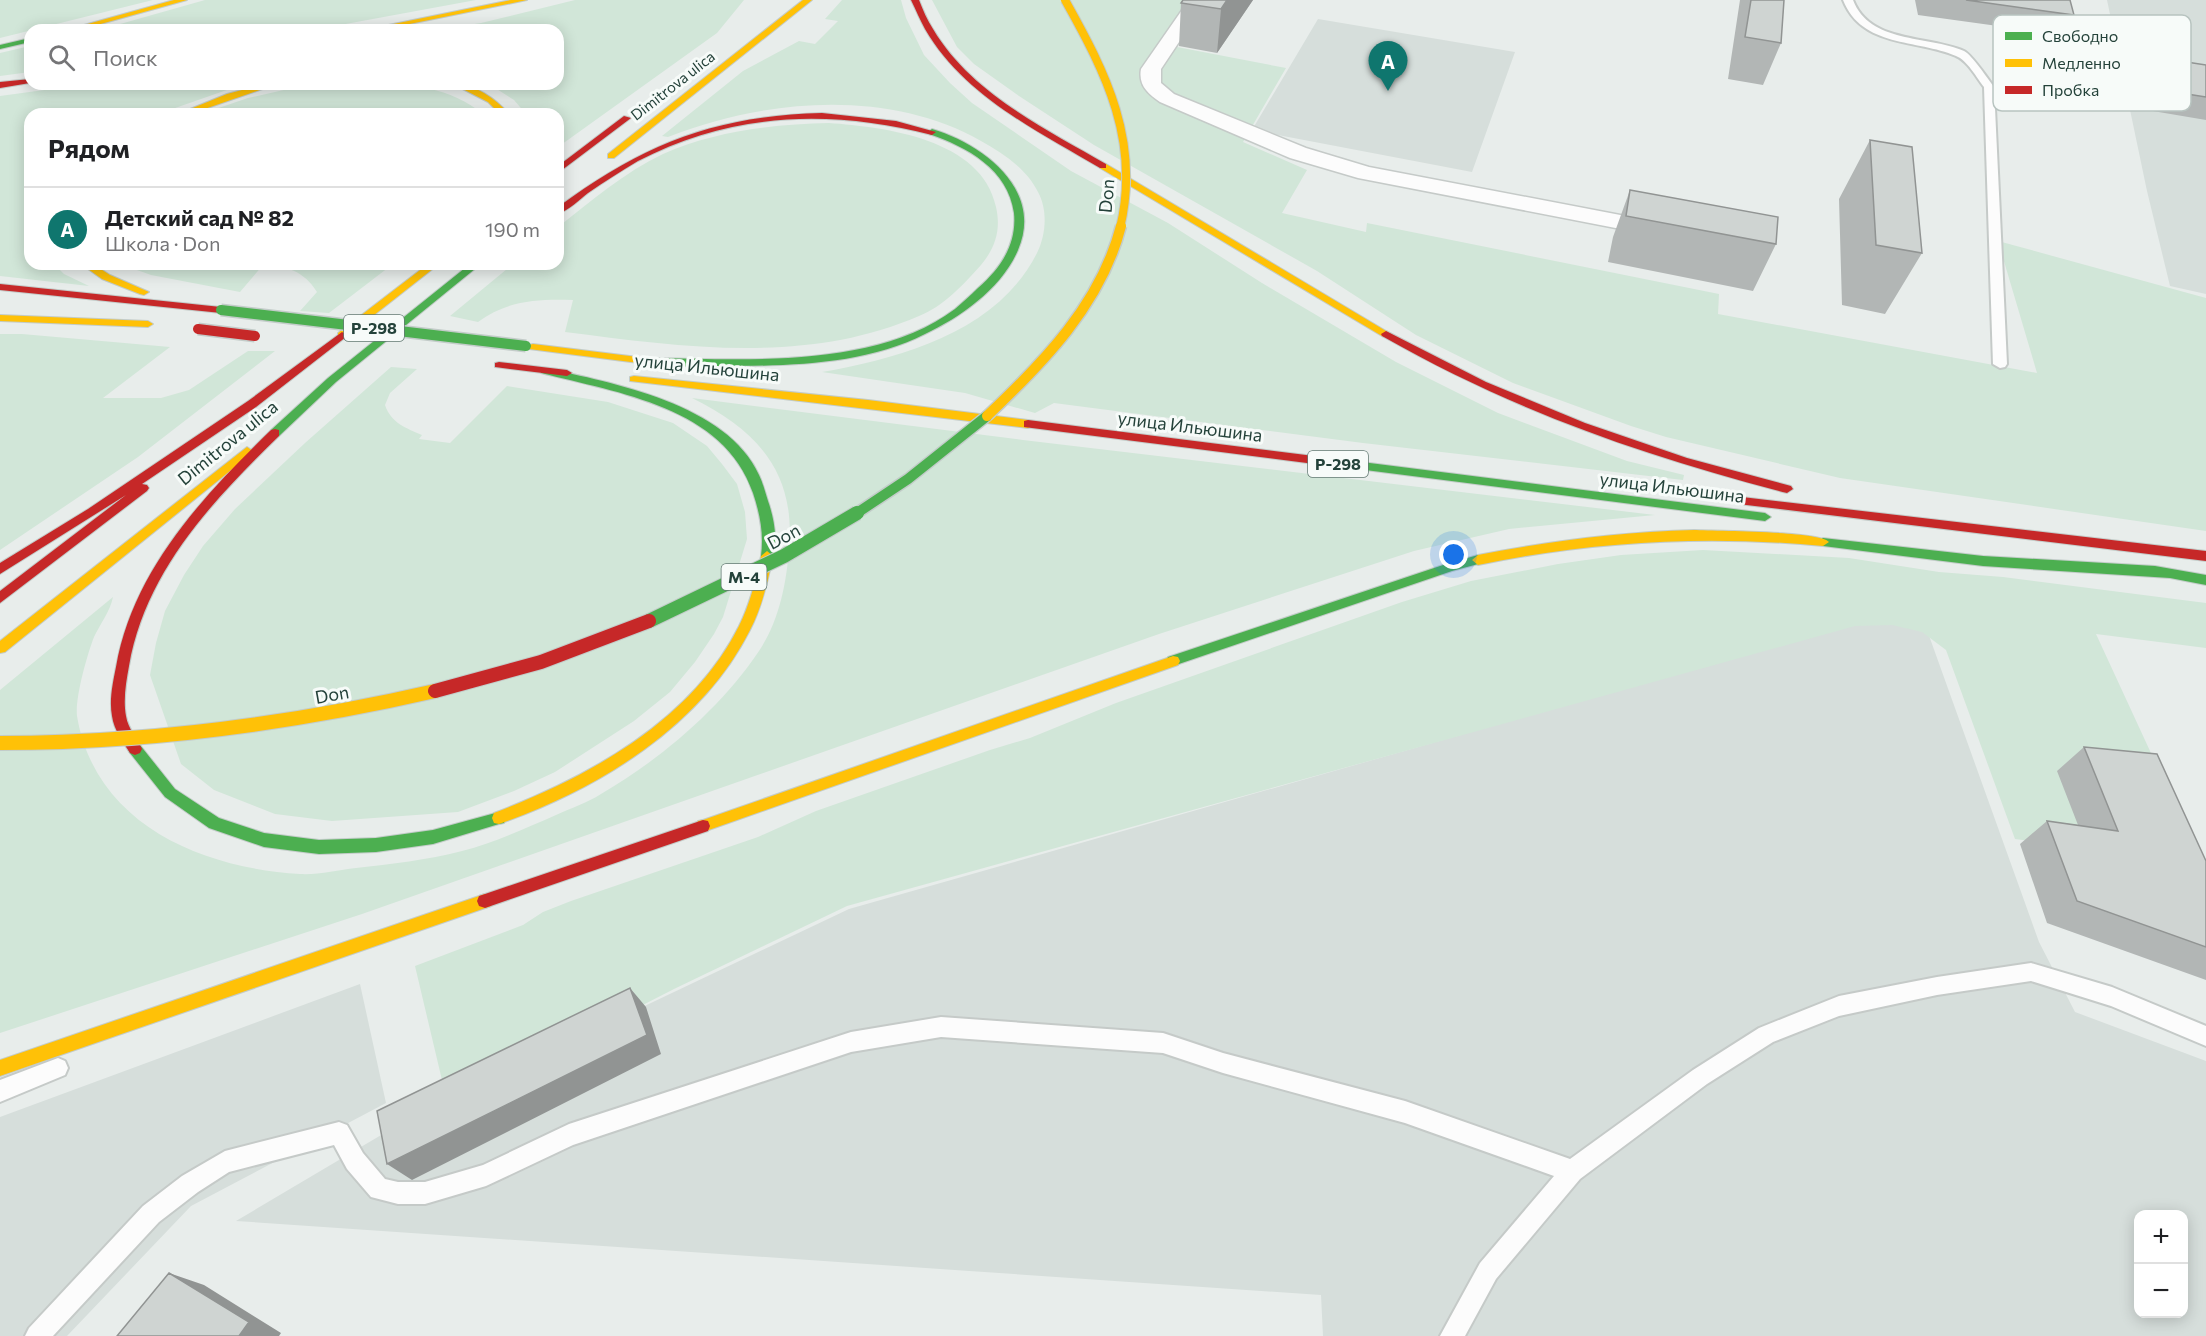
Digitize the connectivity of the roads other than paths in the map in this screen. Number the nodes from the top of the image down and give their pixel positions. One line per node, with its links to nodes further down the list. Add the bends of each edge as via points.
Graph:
1 (183, 0): 8 (main road)
2 (523, 0): 9 (main road)
3 (808, 0): 20 (main road, Dimitrova ulica)
4 (915, 0): 46 (main road, via 951,62 1014,113 1415,351 1503,396 1592,432)
5 (1065, 0): 55 (main road, Don / М-4, bridge, via 1116,101 1126,143 1128,193 1115,254 1063,337 1014,392 916,476 794,553 641,624 541,662 352,710 252,727 159,740)
6 (1198, 0): 22 (street, via 1151,69 1149,79 1154,90 1167,98 1298,153 1366,173)
7 (1848, 0): 39 (lane, via 1865,25 1896,38 1962,54 1989,87)
8 (93, 24)
9 (399, 24)
10 (24, 41): 11 (main road)
11 (0, 46)
12 (24, 82): 13 (main road)
13 (0, 85)
14 (255, 90): 16 (main road)
15 (470, 90): 17 (main road)
16 (200, 108)
17 (499, 108)
18 (639, 108): 19 (main road, Dimitrova ulica)
19 (564, 165)
20 (564, 194)
21 (564, 207): 38 (main road, via 646,153 673,142 740,123 796,116 850,115 934,132 969,147 997,167 1014,194 1020,222 1011,259 984,291 941,322 894,341 835,357 767,363)
22 (1684, 234)
23 (95, 270): 30 (main road, via 140,291)
24 (411, 270): 32 (main road)
25 (426, 270): 32 (main road, Dimitrova ulica / Р-298)
26 (468, 270): 34 (main road, Dimitrova ulica)
27 (478, 270): 34 (main road)
28 (0, 287): 30 (main road, Р-298)
29 (0, 301): 31 (main road, via 167,325)
30 (195, 307): 38 (main road, улица Ильюшина / Р-298, bridge)
31 (0, 318)
32 (351, 328): 44 (main road, Dimitrova ulica / Р-298)
33 (193, 329): 35 (main road, bridge)
34 (389, 333): 45 (main road, Dimitrova ulica)
35 (267, 338)
36 (314, 343): 37 (main road, Р-298)
37 (395, 353)
38 (651, 361): 42 (main road, улица Ильюшина / Р-298)
39 (2000, 364)
40 (493, 365): 41 (main road, улица Ильюшина / Р-298)
41 (545, 371): 45 (main road, via 631,390 669,404 721,435 755,475 770,539 757,601 744,631 716,672 681,711 594,775 537,805 459,831 340,848 297,846 230,832 188,809 147,769 119,719 120,663 146,593 171,551 215,496); 51 (main road, улица Ильюшина / Р-298, via 868,404 2030,549)
42 (755, 376)
43 (813, 384): 48 (main road, улица Ильюшина / Р-298, via 1837,514)
44 (252, 404): 50 (main road, Р-298); 53 (main road, Dimitrova ulica)
45 (286, 421): 54 (main road, Dimitrova ulica)
46 (1796, 491)
47 (1827, 497): 48 (main road, Р-298)
48 (2164, 550): 49 (main road, улица Ильюшина / Р-298)
49 (2206, 556)
50 (0, 569)
51 (2175, 574): 52 (main road, улица Ильюшина / Р-298); 56 (main road, via 1983,561 1783,537 1729,535 1593,540 1512,553 1450,567 1250,634)
52 (2206, 580)
53 (0, 598)
54 (0, 648)
55 (0, 743)
56 (502, 895): 58 (main road); 59 (lane, via 282,986)
57 (2206, 1036): 60 (lane, via 2112,997 2031,972 1839,1006 1766,1035 1700,1077)
58 (0, 1068)
59 (0, 1091)
60 (1572, 1171): 61 (lane, via 1405,1112 1163,1043 941,1027 841,1045 569,1135 486,1174 425,1193 379,1189 355,1161 339,1133 225,1162 151,1214); 62 (lane, via 1488,1271)
61 (37, 1336)
62 (1452, 1336)

